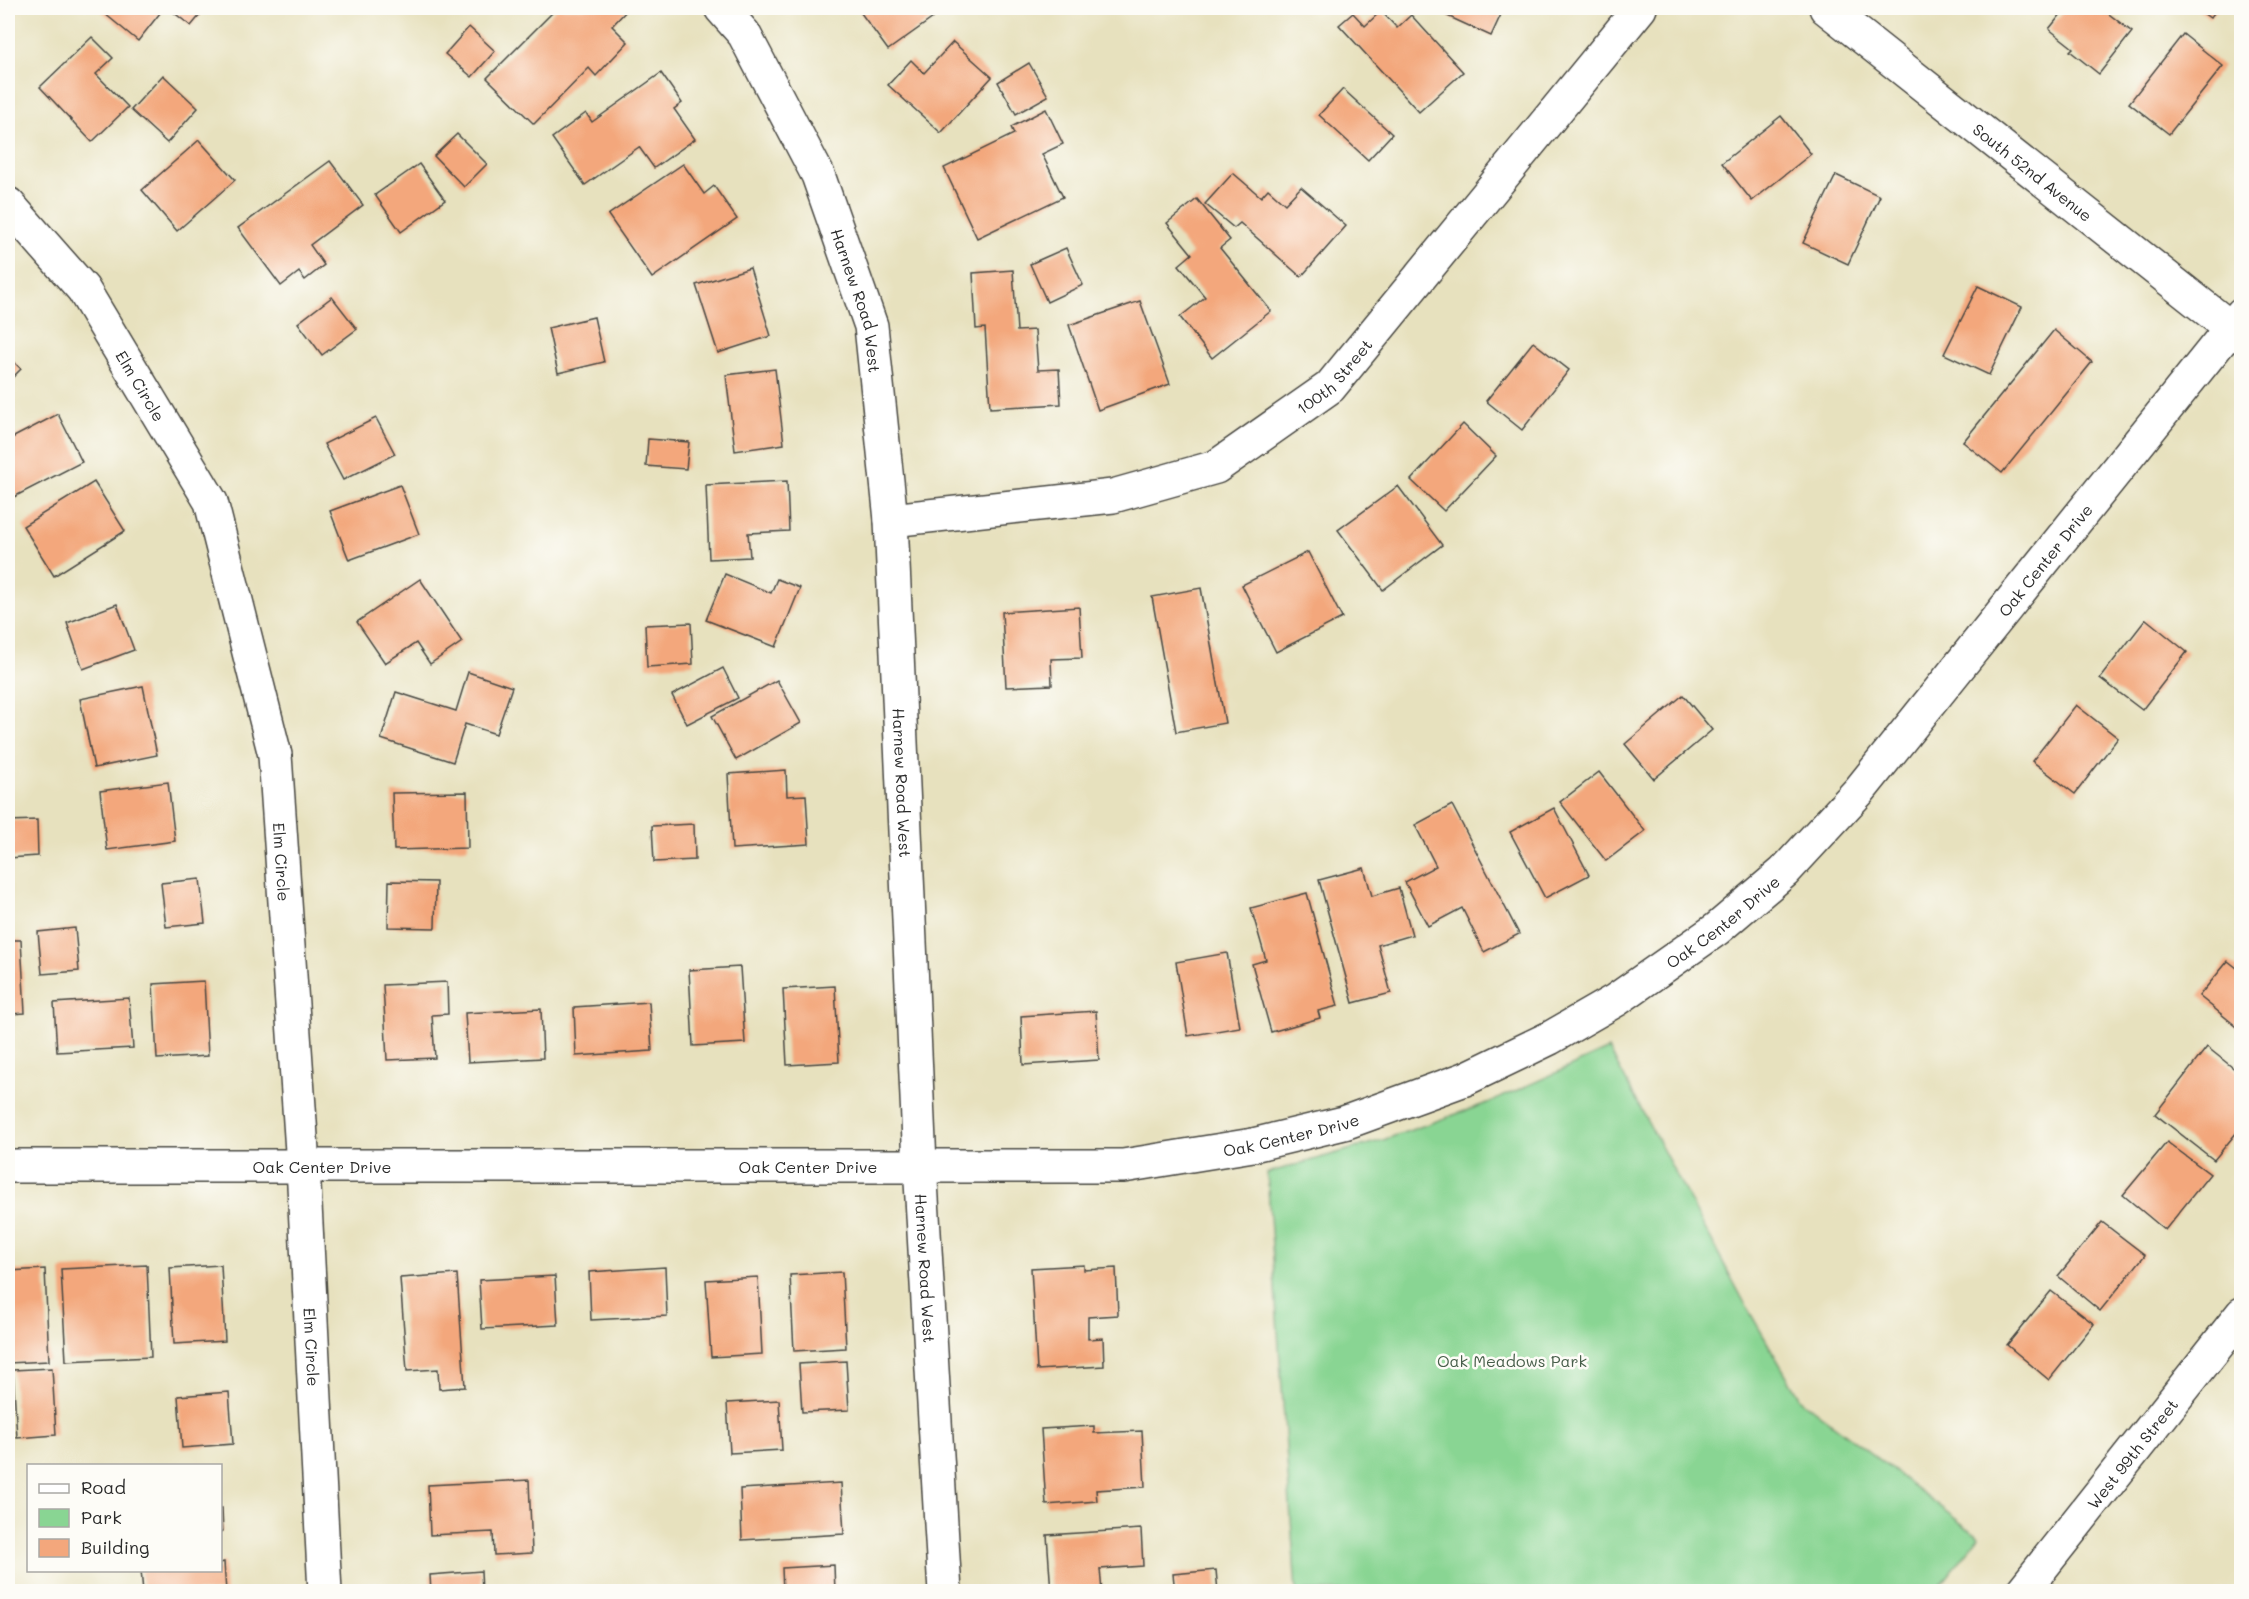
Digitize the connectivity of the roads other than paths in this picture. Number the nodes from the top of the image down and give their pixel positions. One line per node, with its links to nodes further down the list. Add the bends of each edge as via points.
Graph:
1 (721, 8): 6 (street, Harnew Road West, via 744,34 818,175 871,326)
2 (1640, 8): 6 (street, 100th Street, via 1330,387 1216,467 1113,496)
3 (1826, 8): 5 (street, South 52nd Avenue)
4 (8, 204): 9 (street, Elm Circle, via 83,289 211,502 275,755)
5 (2238, 326): 7 (street, Oak Center Drive, via 1859,791 1784,872 1717,929 1616,1000 1466,1079 1344,1123 1287,1137 1123,1166)
6 (891, 520): 7 (street, Harnew Road West)
7 (920, 1164): 9 (street, Oak Center Drive); 12 (street, Harnew Road West)
8 (8, 1166): 9 (street, Oak Center Drive)
9 (303, 1166): 11 (street, Elm Circle)
10 (2241, 1314): 13 (street, West 99th Street)
11 (325, 1592)
12 (945, 1592)
13 (2022, 1592)

